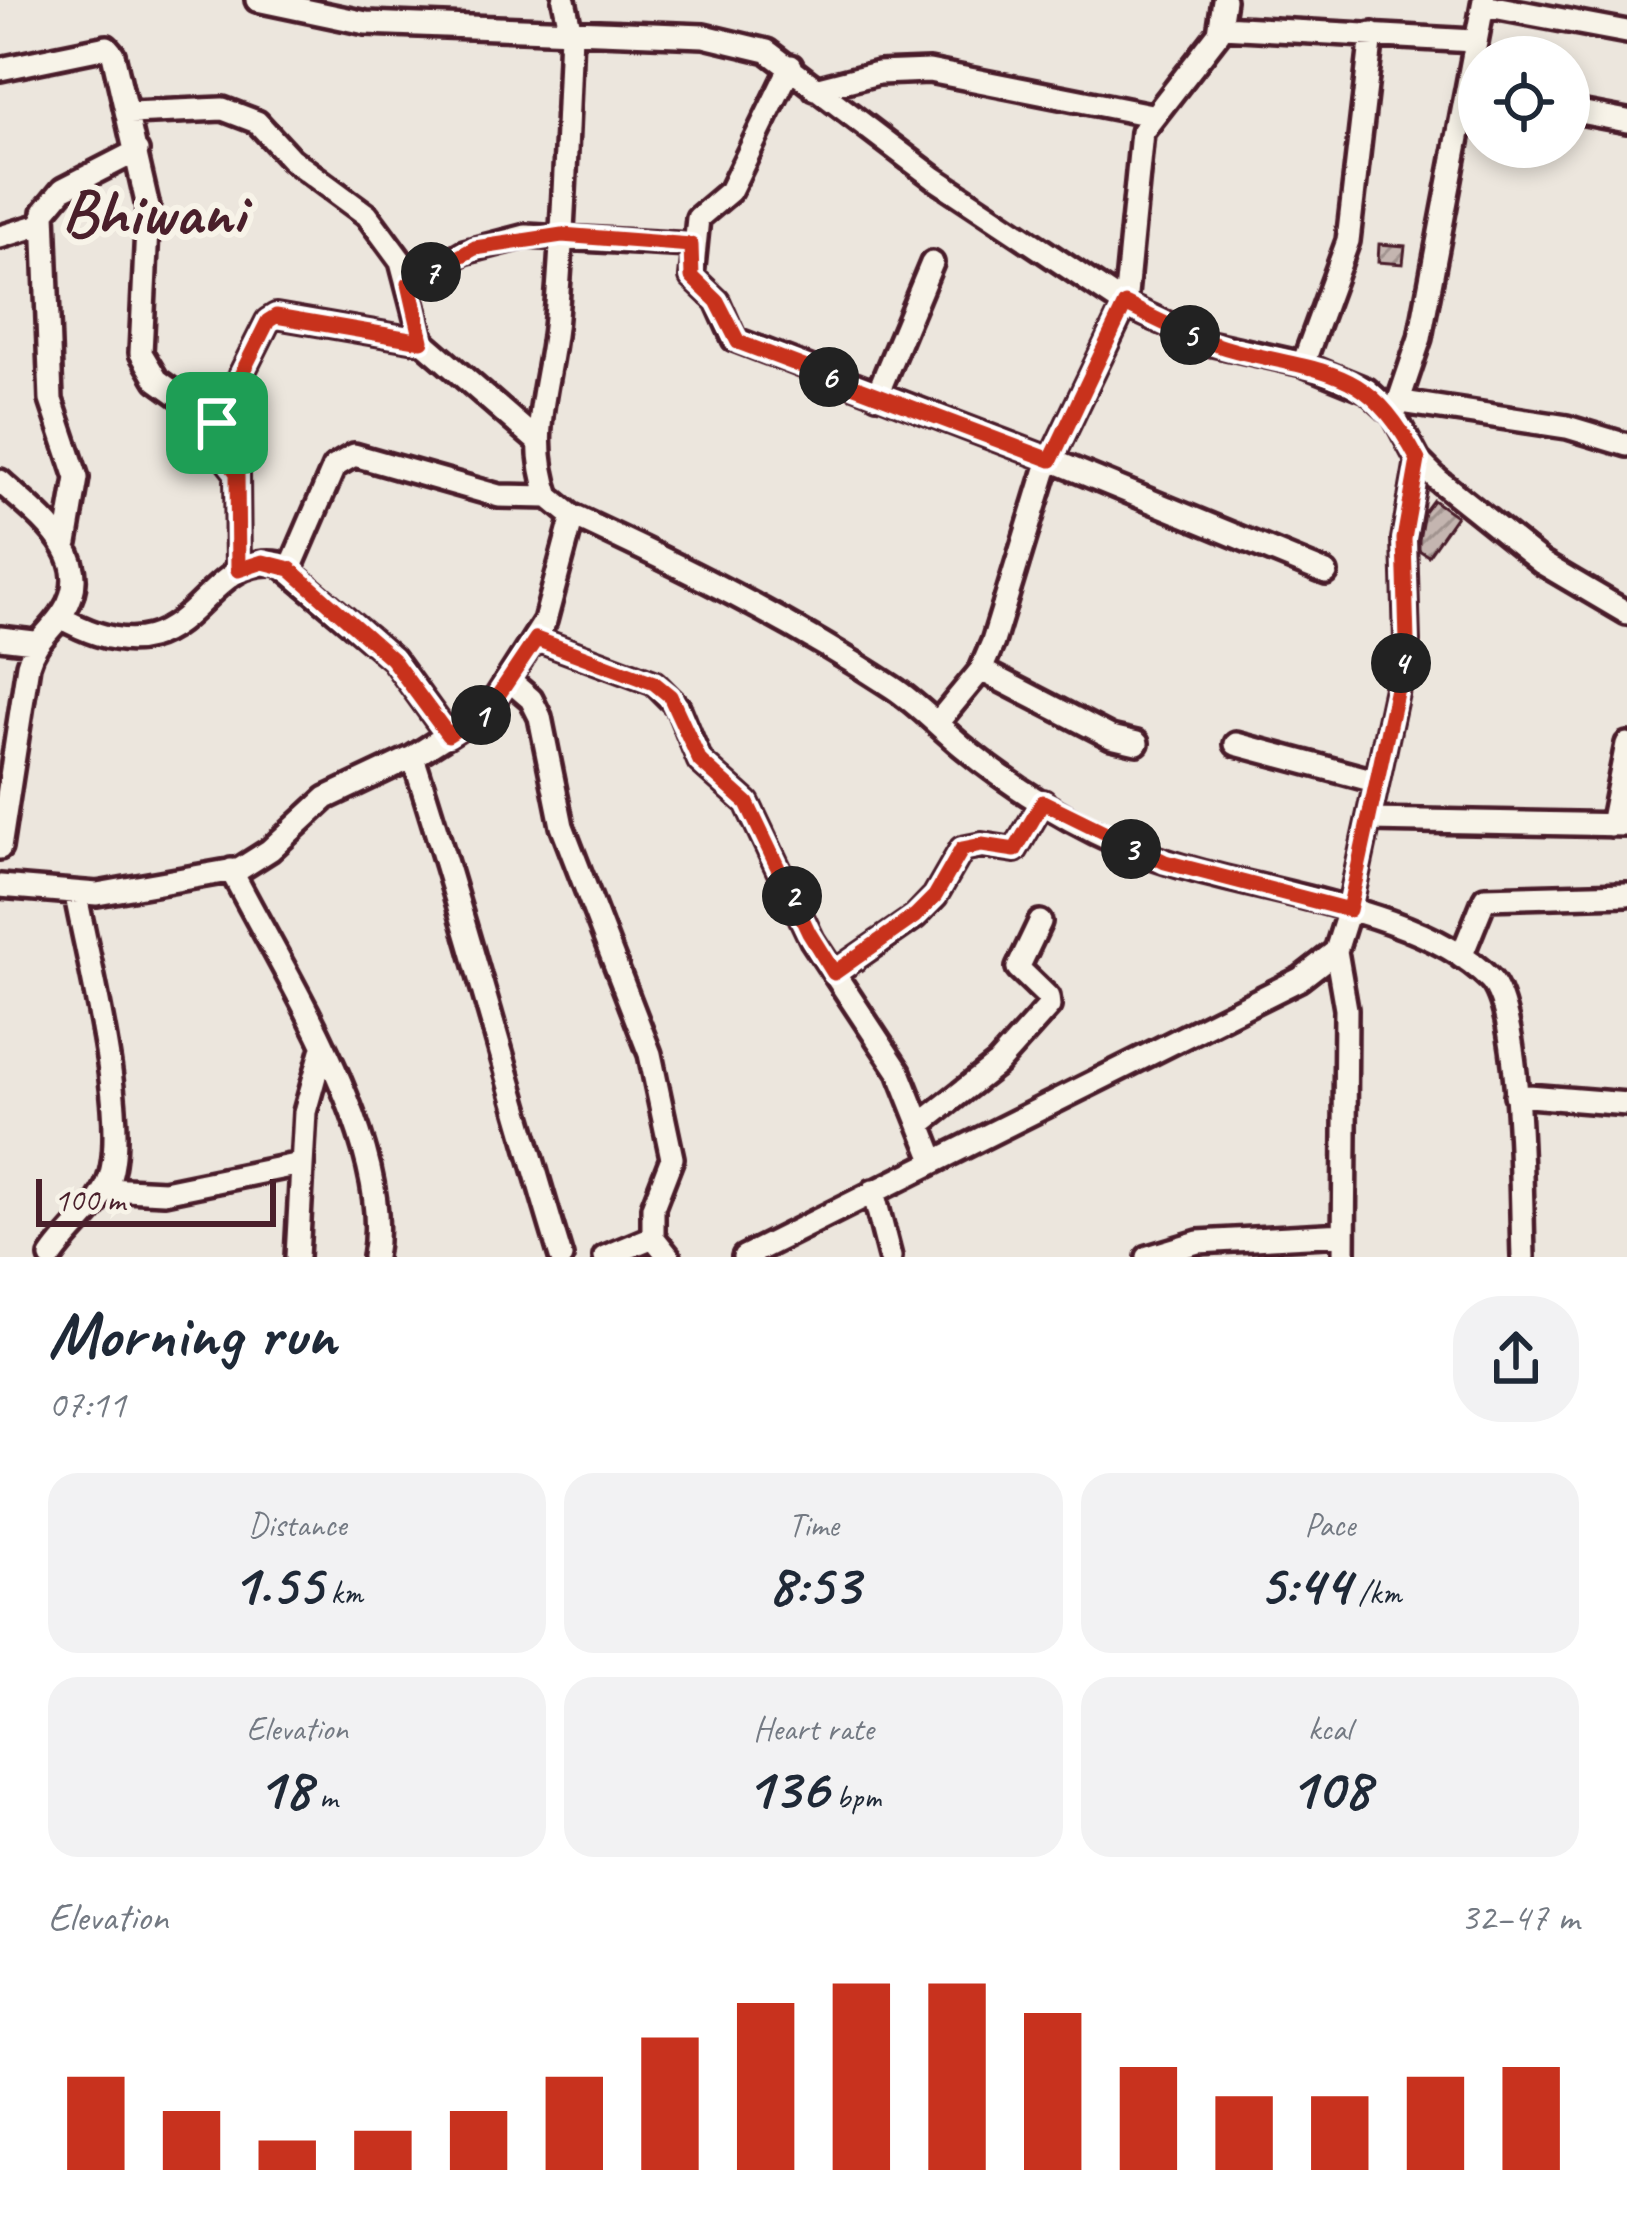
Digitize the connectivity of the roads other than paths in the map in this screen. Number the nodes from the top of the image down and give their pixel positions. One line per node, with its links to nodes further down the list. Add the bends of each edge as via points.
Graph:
1 (259, 0): 7 (street, via 366,23)
2 (564, 0): 7 (street)
3 (1224, 0): 5 (street)
4 (1484, 3): 6 (street); 9 (street)
5 (1222, 28): 8 (street); 16 (street)
6 (1627, 32)
7 (571, 33): 11 (street, via 704,36 767,51); 21 (street)
8 (1372, 34): 10 (street); 28 (street, via 1348,241)
9 (1475, 36)
10 (1458, 39)
11 (791, 66): 13 (street); 23 (street, via 730,191 704,208)
12 (0, 69): 14 (street, via 107,47)
13 (815, 89): 16 (street, via 929,71); 26 (street, via 1007,230)
14 (130, 112): 18 (street); 25 (street, via 224,110 252,119 367,215)
15 (1590, 114): 17 (street)
16 (1151, 115): 26 (street, via 1136,155)
17 (1627, 121)
18 (137, 151): 20 (street, via 52,198); 31 (street, via 148,224 141,353 157,380)
19 (1458, 160): 30 (street)
20 (43, 224): 22 (street); 39 (street, via 51,400 78,487)
21 (562, 235): 23 (street); 25 (street, via 475,248); 32 (street)
22 (0, 237)
23 (691, 245): 29 (street, via 692,277 717,301 734,339)
24 (932, 263): 29 (street)
25 (409, 284): 27 (street)
26 (1125, 304): 28 (street, via 1208,343); 34 (street)
27 (422, 341): 31 (street, via 276,316); 32 (street)
28 (1303, 364): 30 (street)
29 (877, 394): 34 (street)
30 (1398, 409): 33 (street, via 1567,428); 35 (street)
31 (217, 423): 41 (street, via 216,446 237,473)
32 (536, 440): 37 (street)
33 (1627, 446)
34 (1051, 460): 42 (street); 48 (street)
35 (1418, 460): 43 (street, via 1542,563); 56 (street, via 1404,539 1407,642)
36 (0, 481): 39 (street)
37 (549, 497): 38 (street); 40 (street, via 499,496 354,454 334,467)
38 (573, 516): 46 (street); 50 (street, via 749,603)
39 (66, 543): 44 (street, via 71,584)
40 (290, 569): 41 (street, via 263,562); 51 (street, via 392,659)
41 (238, 570): 44 (street, via 181,623 149,638 116,640)
42 (1326, 573)
43 (1627, 613)
44 (60, 616): 47 (street)
45 (0, 638): 47 (street)
46 (536, 639): 49 (street); 69 (street, via 670,696 700,761 747,803)
47 (34, 642): 60 (street)
48 (981, 670): 50 (street); 52 (street)
49 (509, 681): 51 (street, via 483,714); 78 (street, via 540,717 562,826 650,1054 672,1158 653,1207)
50 (938, 722): 57 (street)
51 (448, 735): 55 (street)
52 (1137, 743)
53 (1236, 744): 56 (street)
54 (1627, 744): 59 (street)
55 (413, 757): 61 (street, via 317,804 259,859); 83 (street)
56 (1375, 782): 58 (street)
57 (1043, 802): 65 (street, via 1165,862); 69 (street, via 1015,850 962,849 915,916)
58 (1370, 820): 59 (street); 65 (street)
59 (1619, 825)
60 (0, 848)
61 (231, 870): 64 (street); 70 (street)
62 (0, 886): 64 (street)
63 (1627, 894): 68 (street, via 1485,898)
64 (76, 895): 76 (street, via 111,1084)
65 (1349, 910): 67 (street); 68 (street)
66 (1040, 922): 73 (street, via 1018,968 1048,1006 997,1064)
67 (1336, 951): 74 (street, via 1300,979); 79 (street, via 1346,1009)
68 (1461, 957): 71 (street, via 1492,981 1504,1005)
69 (834, 973): 73 (street, via 890,1056)
70 (322, 1051): 75 (street); 80 (street, via 359,1122)
71 (1516, 1095): 72 (street); 89 (street)
72 (1627, 1103)
73 (922, 1123): 74 (street)
74 (934, 1160): 77 (street)
75 (300, 1164): 76 (street, via 164,1192); 82 (street)
76 (106, 1189): 81 (street)
77 (872, 1191): 86 (street); 87 (street)
78 (653, 1237): 84 (street); 85 (street)
79 (1344, 1246): 88 (street, via 1198,1242)
80 (376, 1256)
81 (51, 1257)
82 (297, 1257)
83 (561, 1257)
84 (605, 1257)
85 (669, 1257)
86 (744, 1257)
87 (890, 1257)
88 (1148, 1257)
89 (1523, 1257)

